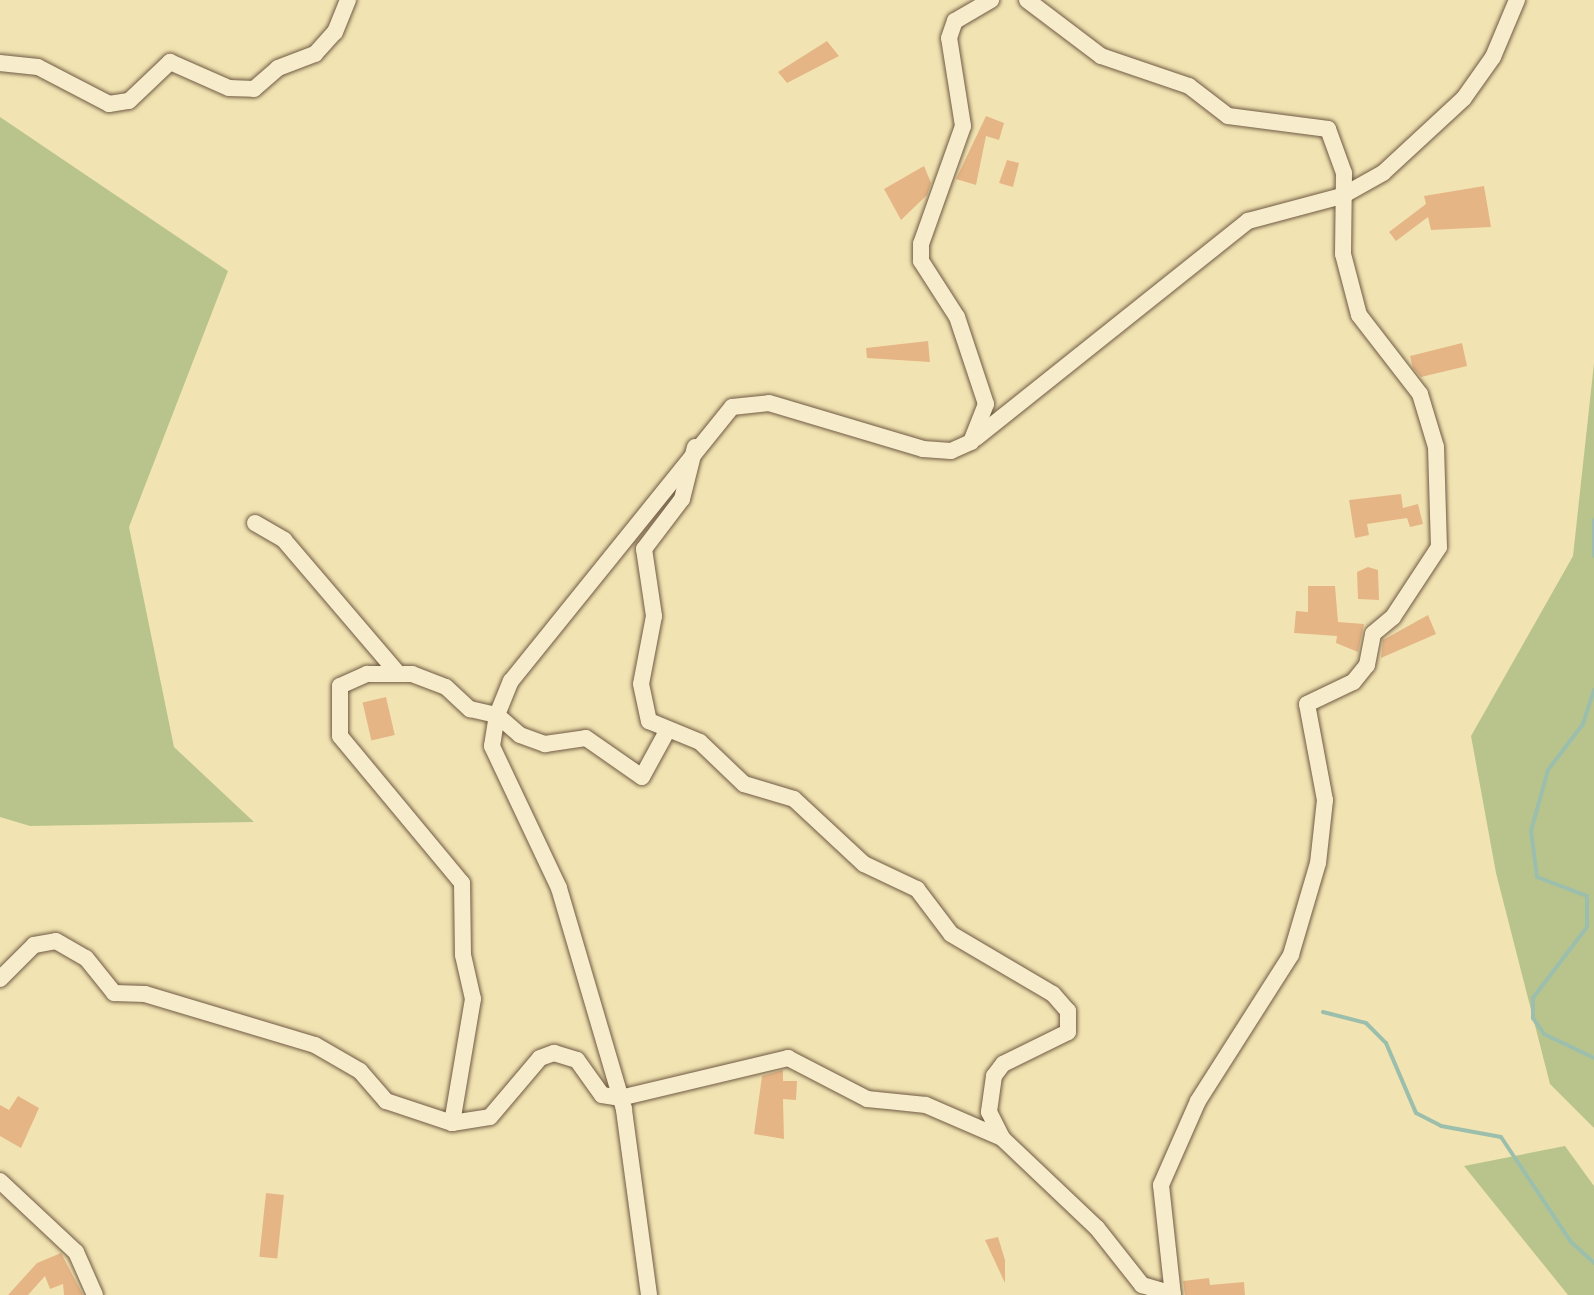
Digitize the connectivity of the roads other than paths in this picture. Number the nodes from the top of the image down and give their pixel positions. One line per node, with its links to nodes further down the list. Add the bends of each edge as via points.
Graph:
1 (348, 0): 5 (street, via 335,32 315,54 278,68 254,89 229,88 170,62 129,101 109,104 38,67)
2 (991, 0): 7 (street, via 955,21 949,38 963,126 921,244 921,261 957,317 986,404)
3 (1027, 0): 6 (street, via 1101,56 1189,86 1228,116 1328,129 1339,145)
4 (1517, 0): 6 (street, via 1493,57 1464,98 1383,173)
5 (0, 63)
6 (1342, 196): 7 (street, via 1248,221); 18 (street, via 1343,254 1359,315 1427,413 1442,528 1424,572 1373,634 1367,665 1353,682 1307,704 1325,800 1318,863 1291,955 1198,1101 1161,1185)
7 (971, 442): 8 (street, via 951,451 923,449 749,402 719,415)
8 (695, 447): 11 (street, via 511,681); 12 (street, via 682,499 644,549 654,616 642,708)
9 (255, 523): 10 (street, via 284,540)
10 (396, 671): 11 (street); 15 (street, via 347,680 336,697 336,714 340,736 462,883 463,955 473,999)
11 (497, 715): 12 (street, via 545,744 586,738 642,777); 14 (street, via 496,758 559,888)
12 (666, 733): 16 (street, via 700,742 744,784 794,799 864,864 917,889 951,934 1053,994 1068,1011 1068,1032 1003,1064 994,1076 989,1112)
13 (0, 979): 15 (street, via 42,940 56,941 86,958 114,993 145,994 315,1045 360,1071 386,1101)
14 (620, 1098): 15 (street, via 602,1095 577,1060 554,1053 540,1058 490,1117); 16 (street, via 788,1058 867,1099 926,1105); 20 (street)
15 (452, 1123)
16 (1002, 1138): 18 (street, via 1097,1228 1142,1285)
17 (0, 1181): 19 (street, via 76,1252)
18 (1173, 1294)
19 (95, 1295)
20 (649, 1295)

